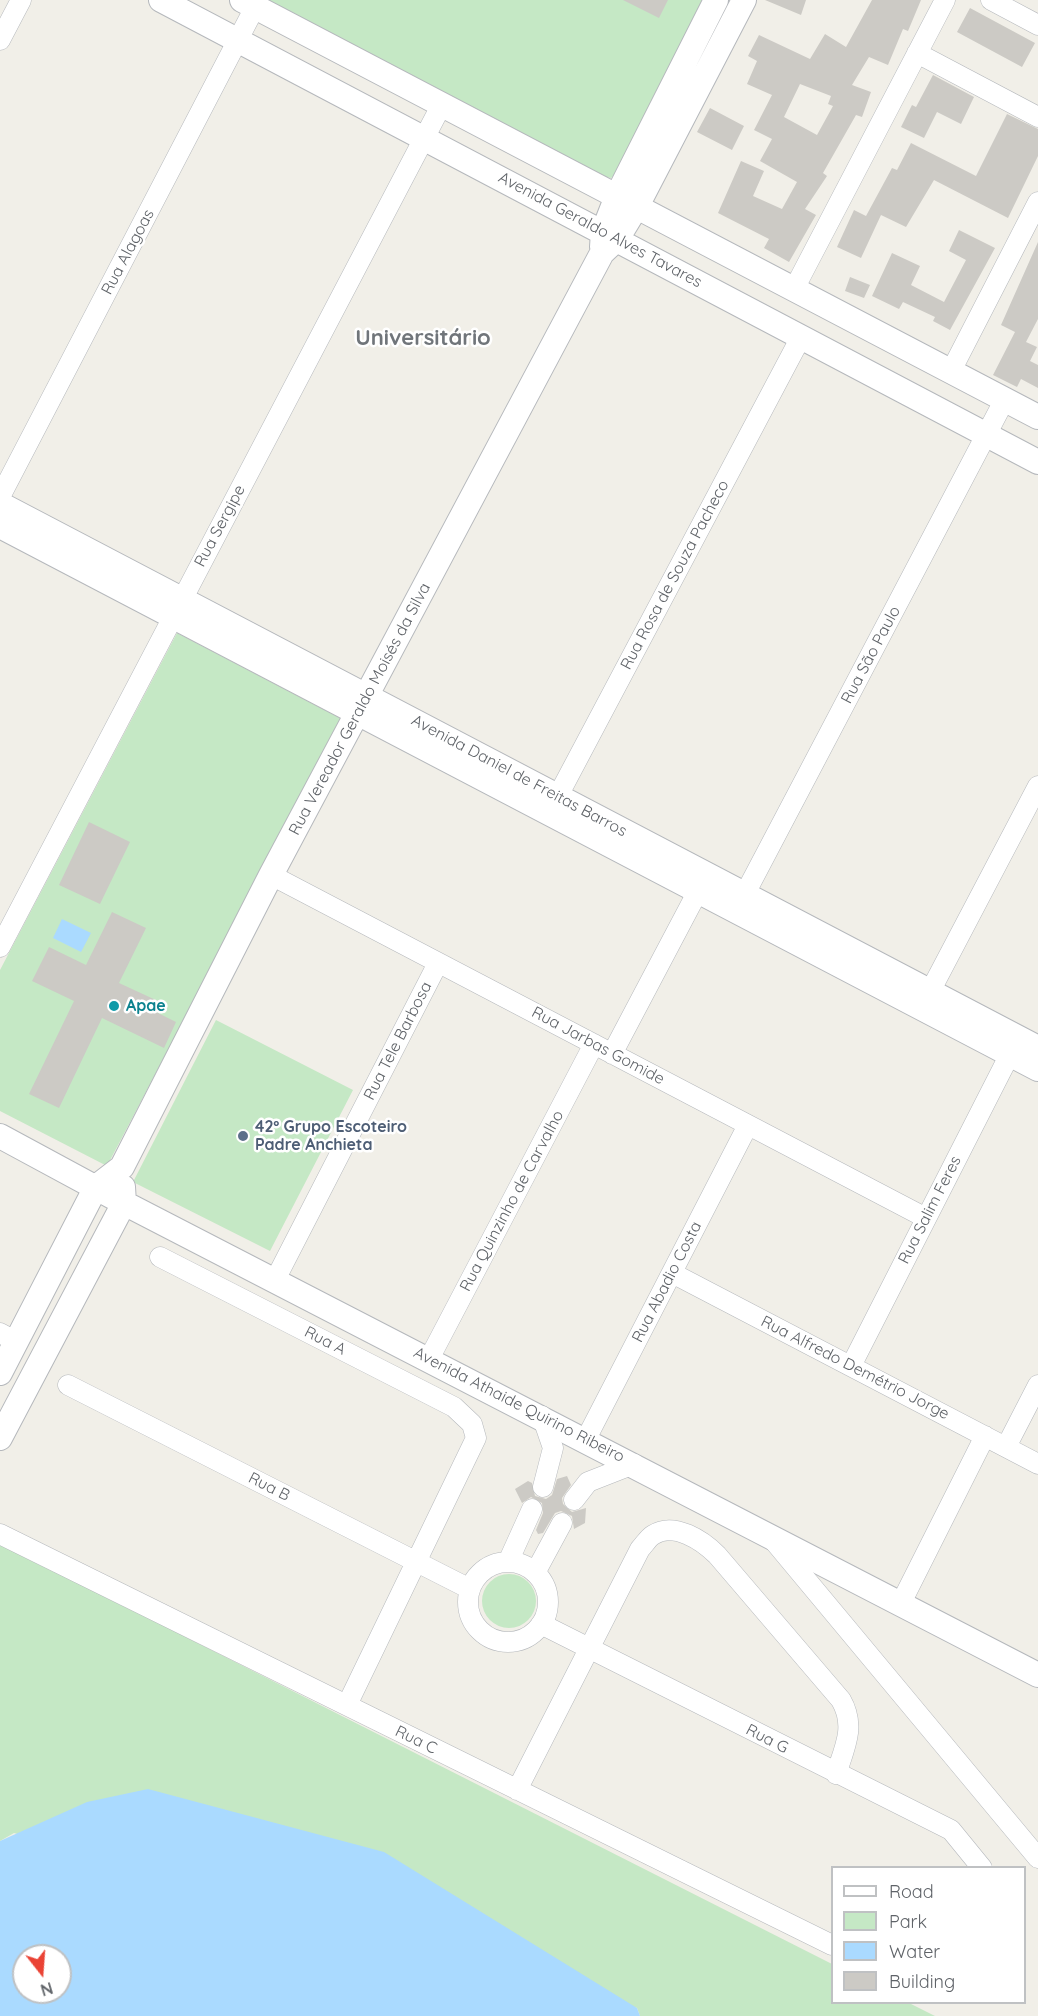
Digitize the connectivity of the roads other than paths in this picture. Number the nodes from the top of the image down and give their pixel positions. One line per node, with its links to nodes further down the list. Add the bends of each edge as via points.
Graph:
1 (21, 0): 9 (street)
2 (161, 0): 10 (street, Avenida Geraldo Alves Tavares)
3 (716, 0): 15 (street, Rua Vereador Geraldo Moisés da Silva)
4 (744, 0): 15 (street, Rua Vereador Geraldo Moisés da Silva)
5 (945, 0): 11 (street)
6 (991, 0): 8 (street)
7 (249, 4): 10 (street, Rua Alagoas); 12 (street)
8 (1038, 25)
9 (0, 40)
10 (238, 40): 14 (street, Avenida Geraldo Alves Tavares); 25 (street, Rua Alagoas)
11 (917, 53): 13 (street); 18 (street)
12 (441, 106): 14 (street, Rua Sergipe); 15 (street)
13 (1038, 117)
14 (424, 138): 17 (street, Avenida Geraldo Alves Tavares); 28 (street, Rua Sergipe)
15 (627, 201): 17 (street, Rua Vereador Geraldo Moisés da Silva); 18 (street)
16 (1038, 202): 20 (street)
17 (607, 241): 19 (street, Avenida Geraldo Alves Tavares); 29 (street, Rua Vereador Geraldo Moisés da Silva)
18 (794, 289): 20 (street)
19 (801, 337): 23 (street, Avenida Geraldo Alves Tavares); 31 (street, Rua Rosa de Souza Pacheco)
20 (951, 371): 21 (street)
21 (1005, 399): 22 (street); 23 (street, Rua São Paulo)
22 (1038, 417)
23 (986, 435): 24 (street, Avenida Geraldo Alves Tavares); 34 (street, Rua São Paulo)
24 (1038, 462)
25 (0, 497)
26 (0, 504): 28 (street, Avenida Daniel de Freitas Barros)
27 (0, 526): 28 (street, Avenida Daniel de Freitas Barros)
28 (178, 608): 29 (street, Avenida Daniel de Freitas Barros); 35 (street, Rua Sergipe)
29 (363, 705): 31 (street, Avenida Daniel de Freitas Barros); 32 (street, Rua Vereador Geraldo Moisés da Silva)
30 (1038, 786): 37 (street)
31 (554, 805): 33 (street, Avenida Daniel de Freitas Barros); 34 (street, Avenida Daniel de Freitas Barros)
32 (271, 875): 36 (street, Rua Jarbas Gomide); 45 (street, Rua Vereador Geraldo Moisés da Silva)
33 (698, 891): 34 (street, Avenida Daniel de Freitas Barros); 40 (street)
34 (740, 902): 37 (street, Avenida Daniel de Freitas Barros)
35 (0, 947)
36 (438, 963): 38 (street, Rua Jarbas Gomide); 53 (street, Rua Tele Barbosa)
37 (926, 999): 39 (street, Avenida Daniel de Freitas Barros); 41 (street, Avenida Daniel de Freitas Barros)
38 (594, 1044): 40 (street, Rua Jarbas Gomide); 55 (street, Rua Quinzinho de Carvalho)
39 (1038, 1048)
40 (612, 1054): 43 (street, Rua Jarbas Gomide)
41 (1010, 1054): 42 (street, Avenida Daniel de Freitas Barros); 48 (street, Rua Salim Feres)
42 (1038, 1069)
43 (748, 1125): 48 (street, Rua Jarbas Gomide); 52 (street, Rua Abadio Costa)
44 (0, 1136): 46 (street, Avenida Athaide Quirino Ribeiro)
45 (123, 1167): 46 (street, Rua Vereador Geraldo Moisés da Silva); 47 (street, Rua Vereador Geraldo Moisés da Silva)
46 (96, 1187): 47 (street, Avenida Athaide Quirino Ribeiro); 49 (street)
47 (124, 1203): 50 (street); 53 (street, Avenida Athaide Quirino Ribeiro)
48 (926, 1218): 56 (street, Rua Salim Feres)
49 (77, 1226): 50 (street); 54 (street)
50 (104, 1238): 62 (street)
51 (160, 1257): 73 (street, Rua A, via 454,1407 472,1424 476,1438)
52 (672, 1273): 56 (street, Rua Alfredo Demétrio Jorge); 63 (street, Rua Abadio Costa)
53 (275, 1280): 55 (street, Avenida Athaide Quirino Ribeiro)
54 (8, 1337): 57 (street)
55 (429, 1359): 60 (street, Avenida Athaide Quirino Ribeiro)
56 (851, 1366): 61 (street, Rua Alfredo Demétrio Jorge)
57 (0, 1373)
58 (68, 1385): 73 (street, Rua B)
59 (1038, 1385): 64 (street)
60 (542, 1416): 63 (street, Avenida Athaide Quirino Ribeiro); 67 (street, via 552,1448)
61 (985, 1436): 64 (street, Rua Alfredo Demétrio Jorge); 77 (street)
62 (0, 1438)
63 (586, 1439): 65 (street, Avenida Athaide Quirino Ribeiro)
64 (1006, 1447): 66 (street, Rua Alfredo Demétrio Jorge)
65 (634, 1464): 68 (street, via 588,1482); 72 (street, Avenida Athaide Quirino Ribeiro)
66 (1038, 1464)
67 (543, 1487)
68 (574, 1500)
69 (532, 1509): 74 (street)
70 (562, 1523): 75 (street)
71 (0, 1534): 81 (street, Rua C)
72 (768, 1534): 77 (street, Avenida Athaide Quirino Ribeiro); 84 (street)
73 (416, 1562): 76 (street, Rua B); 81 (street)
74 (508, 1562): 75 (street); 76 (street, via 485,1570)
75 (535, 1573): 78 (street, via 544,1584 547,1598)
76 (470, 1589): 78 (street, via 471,1618 490,1638 518,1641)
77 (901, 1603): 80 (street, Avenida Athaide Quirino Ribeiro)
78 (541, 1624): 79 (street, Rua G)
79 (590, 1648): 82 (street, Rua G); 82 (street, via 640,1549 653,1534 670,1530 693,1537 717,1555 848,1713 850,1728); 83 (street)
80 (1038, 1675)
81 (347, 1705): 83 (street, Rua C)
82 (836, 1774): 85 (street, Rua G, via 951,1830)
83 (517, 1790): 86 (street, Rua C)
84 (1038, 1858)
85 (980, 1866)
86 (831, 1945)

